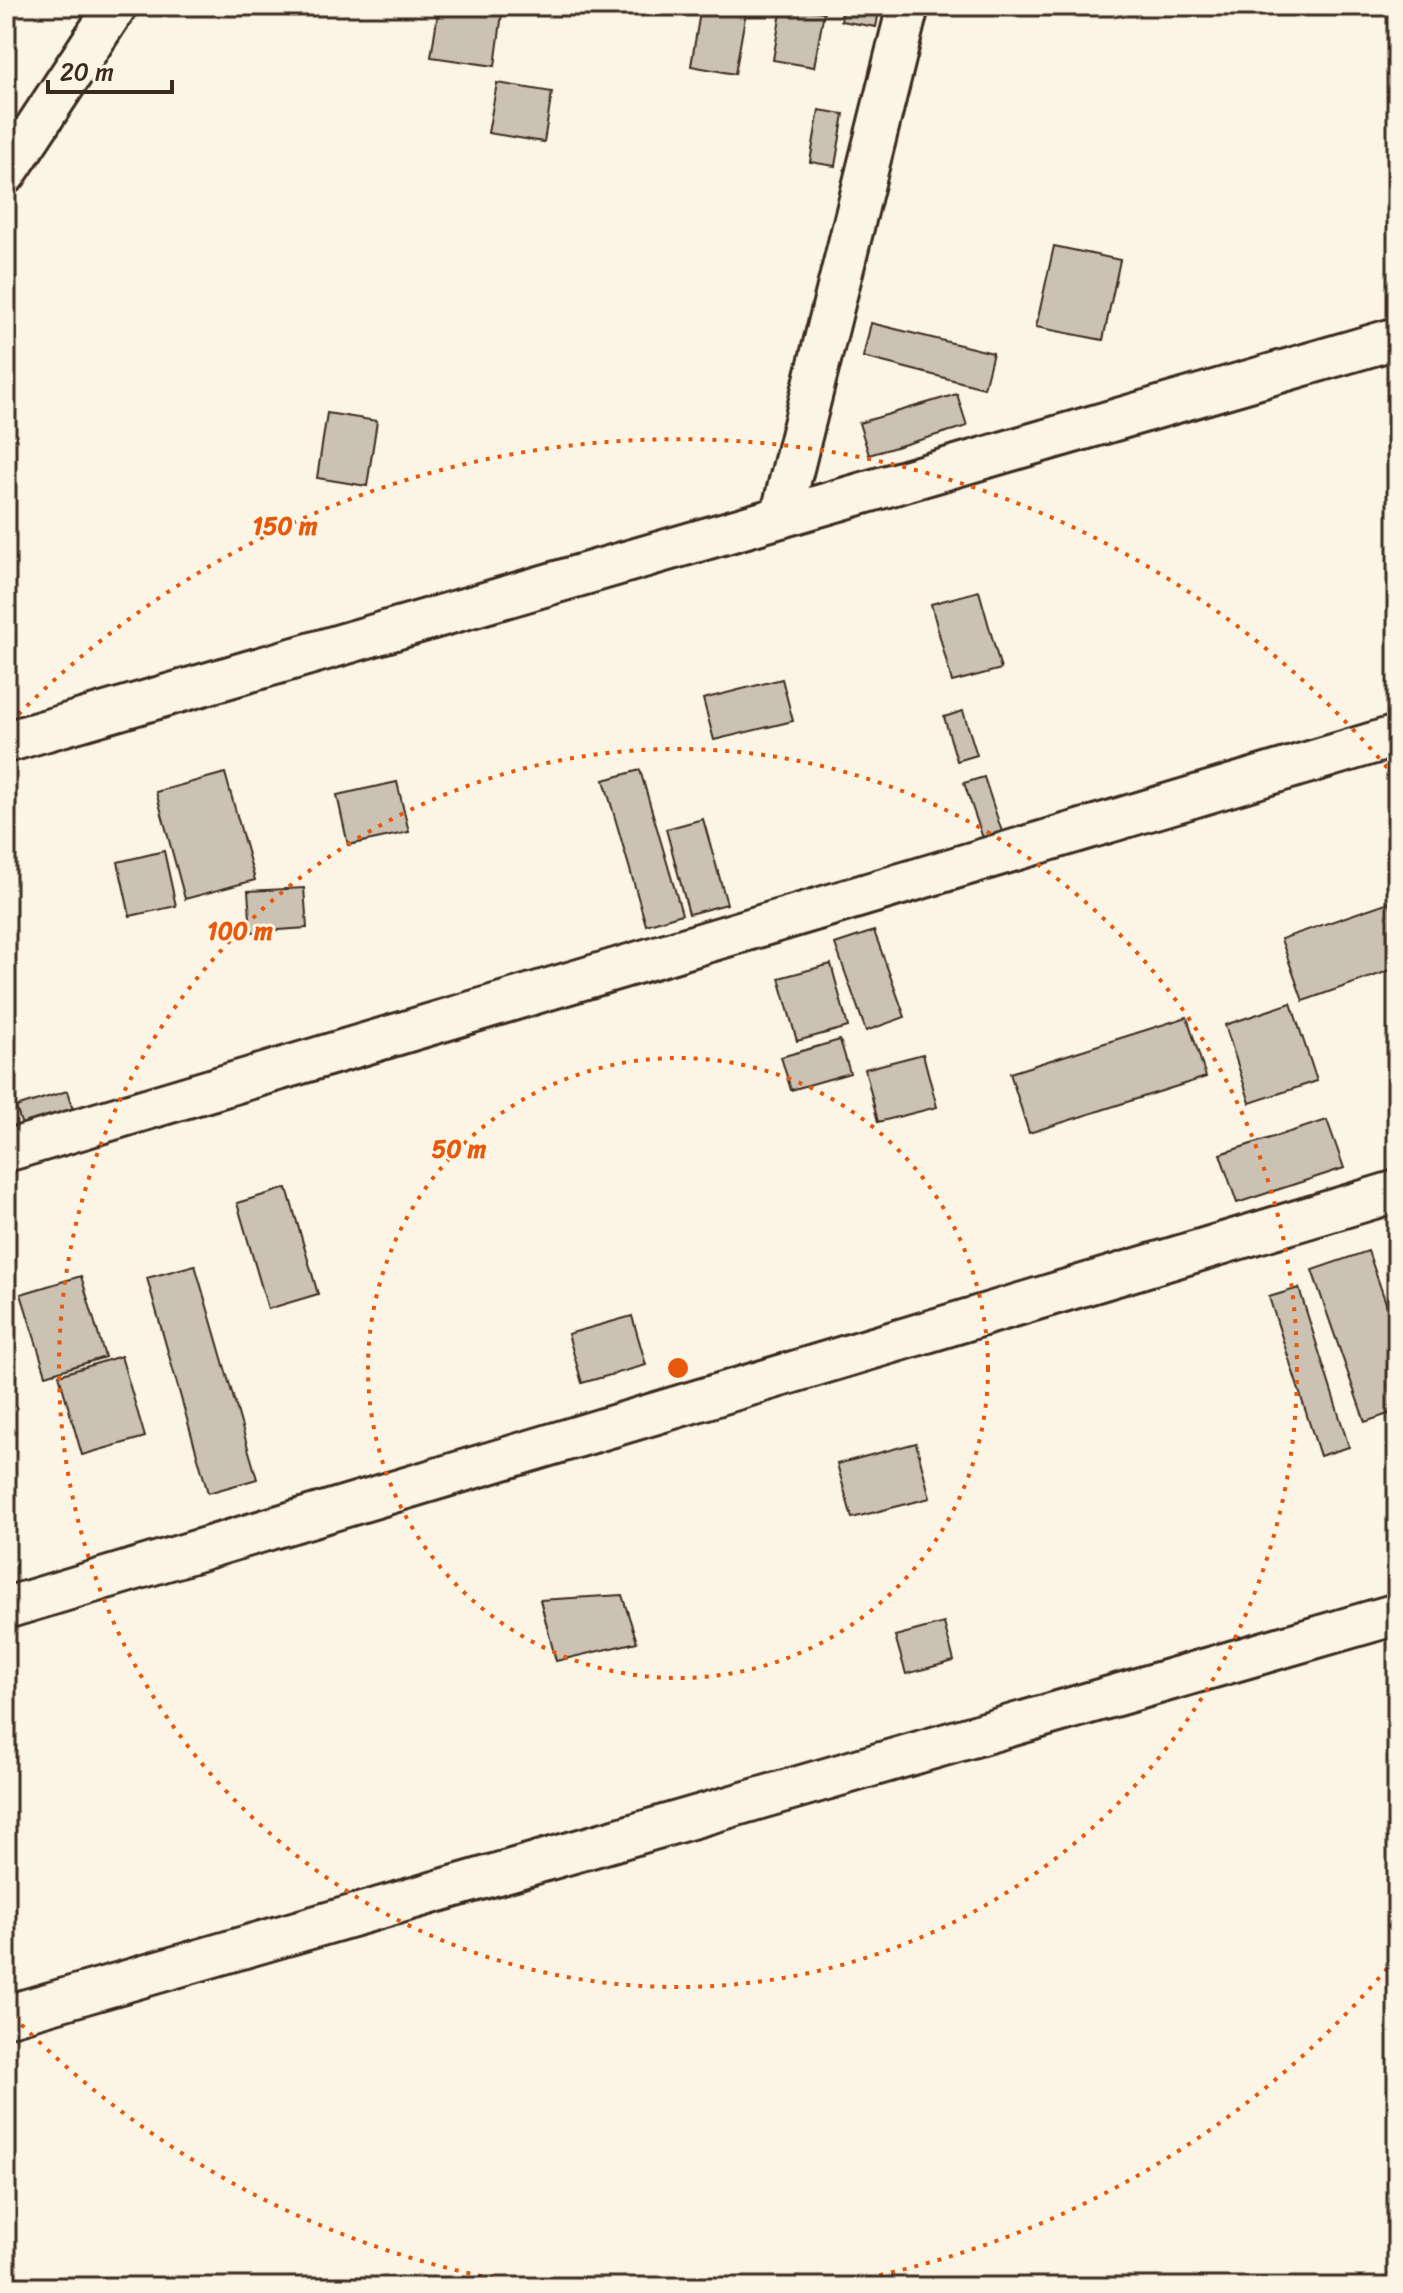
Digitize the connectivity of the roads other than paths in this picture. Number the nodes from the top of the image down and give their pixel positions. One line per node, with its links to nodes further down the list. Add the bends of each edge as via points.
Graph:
1 (116, 6): 3 (street)
2 (908, 6): 5 (street)
3 (6, 173)
4 (1397, 338): 5 (street)
5 (781, 517): 7 (street)
6 (1397, 736): 8 (street)
7 (6, 742)
8 (6, 1151)
9 (1397, 1191): 10 (street)
10 (6, 1608)
11 (1397, 1614): 12 (street)
12 (6, 2016)

